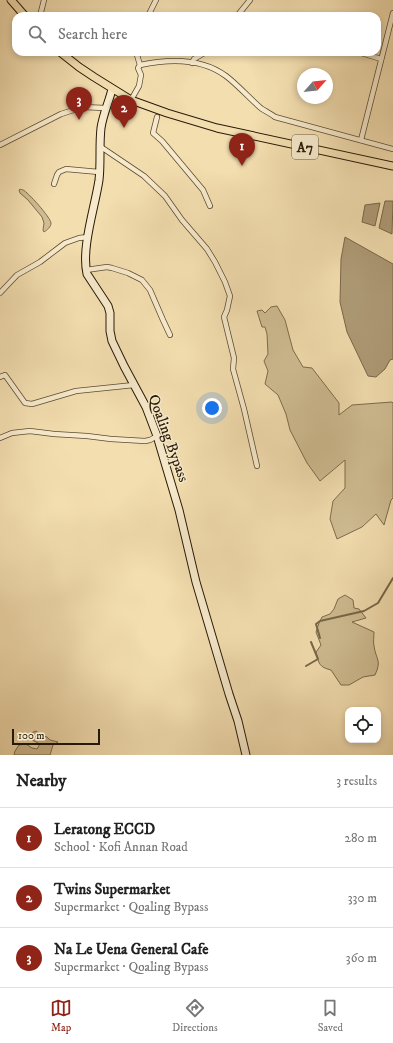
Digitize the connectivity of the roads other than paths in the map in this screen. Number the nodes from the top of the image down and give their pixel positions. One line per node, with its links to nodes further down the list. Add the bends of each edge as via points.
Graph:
1 (12, 0): 5 (main road)
2 (44, 0): 6 (street)
3 (156, 0): 7 (street)
4 (250, 0): 8 (street)
5 (22, 12)
6 (41, 12)
7 (150, 12)
8 (241, 12)
9 (393, 12): 14 (street)
10 (65, 56): 17 (main road, A7)
11 (137, 56): 16 (street)
12 (199, 56): 15 (street)
13 (373, 56): 14 (street)
14 (381, 58): 21 (street)
15 (192, 62): 16 (street, via 167,61); 21 (street, via 217,70 275,117)
16 (140, 65): 18 (street, via 139,86)
17 (112, 89): 18 (main road, A7); 19 (main road)
18 (132, 100): 25 (main road, A7, via 217,128)
19 (105, 108): 22 (street, via 83,107 68,112); 23 (main road)
20 (157, 117): 28 (street, via 153,133 203,190)
21 (361, 140): 24 (street)
22 (0, 145)
23 (101, 147): 26 (main road); 37 (street, via 144,176 165,196 206,249 225,282 230,296 224,317)
24 (393, 149)
25 (393, 166)
26 (99, 172): 27 (street, via 66,169 57,175); 29 (main road)
27 (54, 184)
28 (210, 206)
29 (88, 238): 30 (main road); 31 (street, via 79,238 65,244 17,275)
30 (86, 270): 32 (street, via 107,267 142,280 150,290); 34 (main road, Qoaling Bypass, via 108,306 112,341)
31 (0, 293)
32 (170, 335)
33 (0, 377): 34 (street, via 5,375 25,403 32,404 76,391)
34 (134, 385): 35 (main road, Qoaling Bypass)
35 (157, 436): 36 (street, via 145,441 30,431 12,433); 38 (main road, Qoaling Bypass)
36 (0, 438)
37 (257, 466)
38 (246, 755)

